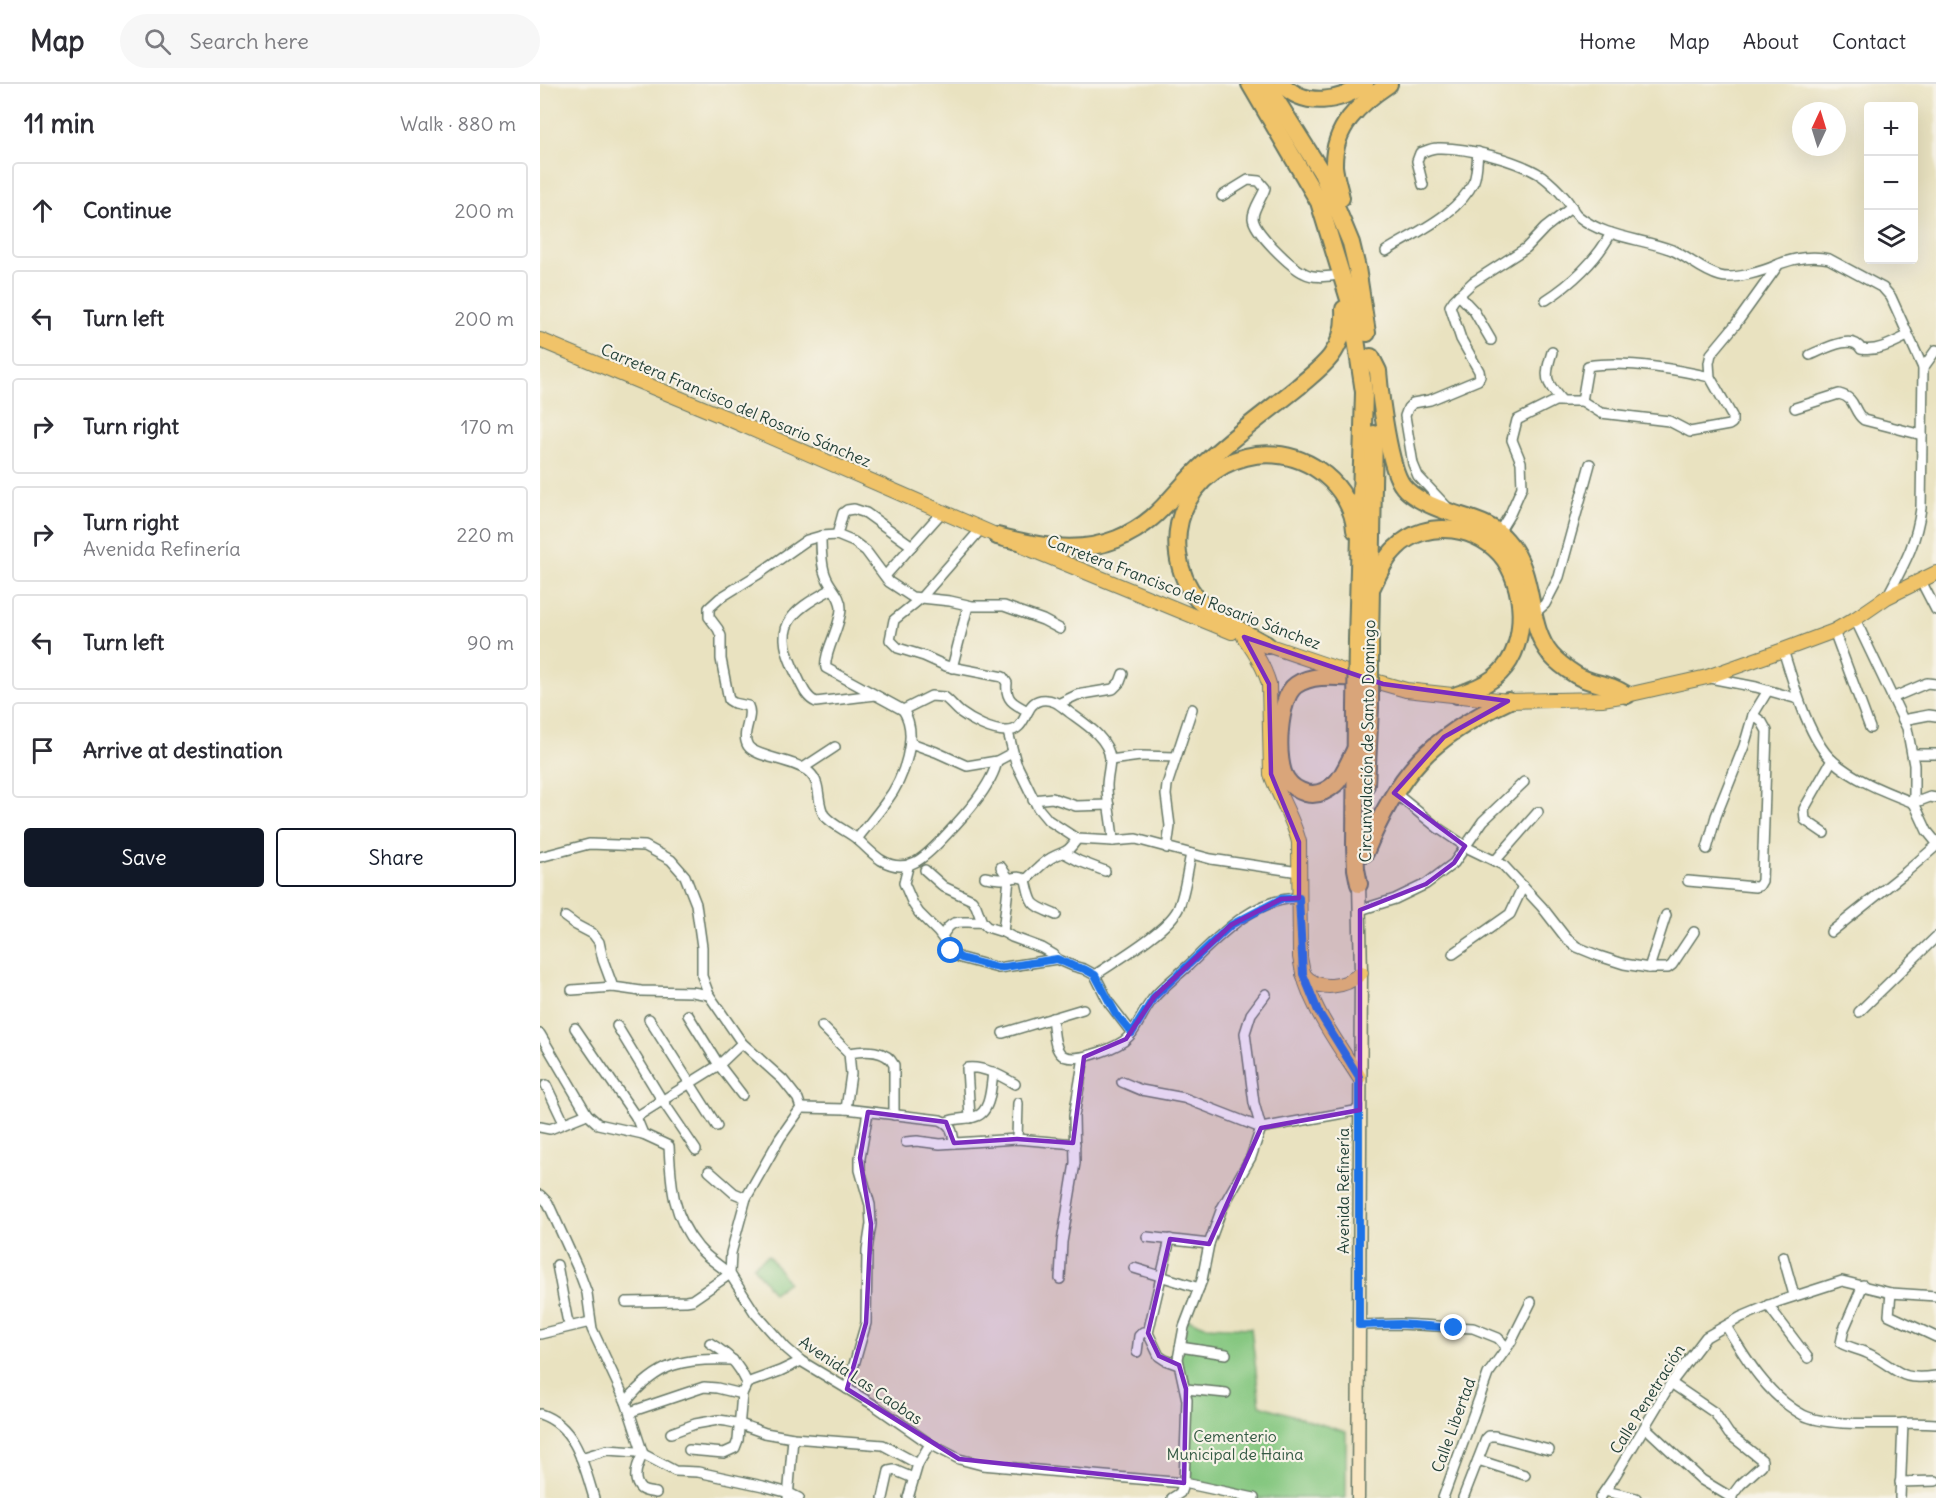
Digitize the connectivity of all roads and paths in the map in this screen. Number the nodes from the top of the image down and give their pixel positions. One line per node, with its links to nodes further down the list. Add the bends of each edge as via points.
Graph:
1 (1241, 84): 7 (highway)
2 (1250, 84): 7 (highway, Circunvalación de Santo Domingo)
3 (1266, 84): 13 (highway, Circunvalación de Santo Domingo, via 1322,173)
4 (1282, 84): 5 (highway, via 1313,100 1343,97)
5 (1365, 84)
6 (1389, 84): 13 (highway, via 1365,100 1346,123 1336,146 1334,167)
7 (1274, 123): 16 (highway, Circunvalación de Santo Domingo, via 1319,201)
8 (1478, 152): 9 (street, via 1438,148 1420,153 1417,161); 11 (street, via 1513,162 1542,177); 14 (street, via 1475,179 1463,199)
9 (1423, 185)
10 (1222, 196): 16 (street, via 1248,180 1259,181 1265,188 1253,216 1262,235 1302,273)
11 (1572, 207): 12 (street, via 1577,215); 17 (street, via 1526,248 1473,282)
12 (1611, 233): 15 (street, via 1675,251 1721,276 1747,274); 18 (street, via 1603,248 1562,290)
13 (1351, 243): 25 (highway, Circunvalación de Santo Domingo)
14 (1386, 251)
15 (1779, 264): 19 (street, via 1819,256 1829,258 1883,288 1891,297); 27 (street, via 1711,354)
16 (1341, 275): 39 (highway, via 1345,321 1330,358 1206,462 1149,522 1116,539 1078,548 1040,546); 43 (highway, Circunvalación de Santo Domingo, via 1351,306 1364,392)
17 (1459, 296): 21 (street); 34 (street, via 1450,306 1480,376 1446,394 1413,403 1405,416 1418,476)
18 (1546, 300)
19 (1907, 336): 24 (street, via 1868,350 1845,342); 26 (street)
20 (540, 340): 33 (main road, Carretera Francisco del Rosario Sánchez)
21 (1491, 340)
22 (1936, 350): 26 (street)
23 (1552, 352): 28 (street, via 1546,378)
24 (1810, 355)
25 (1371, 357): 34 (highway, via 1378,371 1399,480 1415,496); 46 (highway, Circunvalación de Santo Domingo, via 1375,448)
26 (1923, 368): 31 (street)
27 (1710, 376): 29 (street, via 1602,363 1588,366); 29 (street, via 1732,416 1729,425 1690,432 1669,421 1601,413)
28 (1562, 401): 29 (street); 36 (street, via 1517,420 1512,440 1521,462 1522,487)
29 (1582, 401)
30 (1795, 408): 31 (street, via 1843,394 1864,420)
31 (1922, 435): 47 (street, via 1918,528 1913,548)
32 (1590, 464): 51 (street, via 1559,577 1545,604)
33 (942, 512): 35 (main road, Carretera Francisco del Rosario Sánchez); 40 (street)
34 (1455, 514): 36 (highway)
35 (981, 529): 39 (main road, Carretera Francisco del Rosario Sánchez); 48 (street)
36 (1499, 532): 51 (highway, via 1516,552 1525,571)
37 (837, 535): 38 (street); 40 (street, via 843,513 860,510); 42 (street, via 866,551)
38 (821, 536): 45 (street, via 824,571); 91 (street, via 807,540 720,598 708,612 721,636 729,700 750,710 748,745 759,753)
39 (997, 536): 55 (main road, Carretera Francisco del Rosario Sánchez)
40 (912, 546): 42 (street)
41 (1936, 573): 44 (main road, Carretera Francisco del Rosario Sánchez)
42 (885, 576): 48 (street, via 905,593)
43 (1359, 576): 56 (highway, Circunvalación de Santo Domingo); 57 (highway, via 1351,511 1344,495 1319,470 1298,459 1259,454 1221,466 1207,476 1183,511 1178,528 1179,565 1198,599)
44 (1921, 581): 47 (main road, Carretera Francisco del Rosario Sánchez); 50 (street)
45 (832, 589): 65 (street, via 841,607 826,668); 65 (street, via 795,612 786,626 789,661 807,695 816,702)
46 (1370, 590): 56 (highway, Circunvalación de Santo Domingo); 66 (highway, via 1389,556 1405,540 1421,532 1439,529 1472,534 1488,542 1504,560 1518,594 1521,617 1516,649 1496,677)
47 (1887, 597): 52 (main road, Carretera Francisco del Rosario Sánchez)
48 (921, 599): 49 (street); 59 (street, via 894,620 890,640 898,648)
49 (968, 606): 53 (street, via 1013,608); 59 (street)
50 (1936, 610)
51 (1534, 614): 67 (highway, via 1547,648 1562,665 1583,680)
52 (1855, 619): 54 (main road, Carretera Francisco del Rosario Sánchez); 68 (street)
53 (1060, 629)
54 (1834, 631): 58 (main road, Carretera Francisco del Rosario Sánchez); 79 (street)
55 (1244, 637): 57 (main road, Carretera Francisco del Rosario Sánchez); 116 (main road, via 1260,660 1269,684 1271,774 1299,842)
56 (1363, 640): 72 (highway, Circunvalación de Santo Domingo, bridge)
57 (1267, 645): 62 (main road, Carretera Francisco del Rosario Sánchez)
58 (1783, 650): 61 (main road, Carretera Francisco del Rosario Sánchez); 69 (street)
59 (952, 668): 75 (street, via 1003,677 1010,700)
60 (1123, 674): 71 (street, via 1113,689 1077,694)
61 (1707, 677): 64 (street); 67 (main road, Carretera Francisco del Rosario Sánchez)
62 (1364, 678): 66 (main road, Carretera Francisco del Rosario Sánchez, via 1406,690); 83 (highway, via 1305,680 1293,686 1281,717 1282,768 1286,780 1298,790 1320,794 1328,789 1336,783)
63 (1936, 684): 68 (street, via 1927,683)
64 (1767, 692): 69 (street); 76 (street)
65 (875, 695): 73 (street)
66 (1457, 695): 70 (main road, Carretera Francisco del Rosario Sánchez)
67 (1627, 695): 70 (main road, Carretera Francisco del Rosario Sánchez)
68 (1892, 698): 78 (street)
69 (1798, 699): 89 (street, via 1820,745)
70 (1508, 701): 93 (highway, via 1444,737 1409,771)
71 (1060, 704): 75 (street, via 1042,700 1034,702); 88 (street, via 1090,727 1109,751)
72 (1363, 708): 83 (highway, Circunvalación de Santo Domingo); 108 (highway, Circunvalación de Santo Domingo)
73 (903, 710): 80 (street, via 931,696 944,697 981,724); 81 (street)
74 (1192, 710): 87 (street)
75 (1028, 711): 80 (street, via 1022,724)
76 (1753, 715): 106 (street); 120 (street, via 1767,731 1762,881 1755,888)
77 (1936, 716): 78 (street)
78 (1903, 720): 85 (street)
79 (1870, 728)
80 (1008, 732): 84 (street)
81 (911, 743): 90 (street, via 967,766); 100 (street, via 892,794)
82 (835, 747): 91 (street)
83 (1356, 748): 121 (highway, Circunvalación de Santo Domingo, via 1355,846)
84 (1012, 753): 90 (street); 95 (street)
85 (1912, 754): 86 (street); 96 (street)
86 (1936, 754)
87 (1176, 757): 88 (street); 105 (street, via 1166,795 1170,826)
88 (1110, 760): 97 (street)
89 (1832, 760): 96 (street, via 1857,777); 99 (street, via 1804,808 1805,820)
90 (997, 761): 112 (street, via 992,776 956,825 929,853)
91 (803, 768): 100 (street, via 816,781 823,813)
92 (1524, 782): 104 (street, via 1483,821)
93 (1395, 793): 104 (street); 108 (highway)
94 (1936, 798): 96 (street, via 1930,796)
95 (1034, 800): 97 (street, via 1052,798 1076,806); 101 (street, via 1048,820)
96 (1914, 803): 103 (street)
97 (1109, 805): 102 (street)
98 (1538, 812): 111 (street)
99 (1824, 833)
100 (856, 839): 112 (street, via 883,861)
101 (1077, 839): 102 (street); 107 (street)
102 (1113, 841): 105 (street, via 1136,839)
103 (1936, 844): 131 (street)
104 (1465, 846): 111 (street); 124 (street, via 1454,863 1426,884)
105 (1167, 848): 109 (street)
106 (1707, 849)
107 (1064, 853): 115 (street); 119 (street, via 1050,859)
108 (1365, 853): 121 (highway, Circunvalación de Santo Domingo)
109 (1191, 854): 116 (street); 139 (street, via 1180,903 1172,918)
110 (540, 857): 143 (street, via 589,844 645,846 671,860 685,876 696,904 702,976)
111 (1495, 861): 122 (street)
112 (908, 867): 132 (street, via 904,883 913,904)
113 (1001, 867): 118 (street)
114 (925, 870): 128 (street, via 944,887 972,900)
115 (1105, 871)
116 (1299, 872): 123 (main road)
117 (986, 877): 118 (street)
118 (1009, 879): 119 (street, via 1015,876); 129 (street)
119 (1026, 880): 125 (street, via 1032,904)
120 (1688, 881)
121 (1359, 885): 124 (main road, Avenida Refinería)
122 (1523, 886): 134 (street, via 1510,914); 136 (street, via 1577,947 1599,957)
123 (1299, 898): 138 (main road); 153 (street, via 1281,899 1231,925 1154,997)
124 (1360, 910): 137 (main road, Avenida Refinería)
125 (1056, 915)
126 (1666, 915): 136 (street)
127 (566, 917): 140 (street, via 599,942)
128 (982, 922): 129 (street); 132 (street, via 953,923)
129 (1003, 932): 135 (street, via 1049,951)
130 (1694, 932): 136 (street, via 1672,965)
131 (1831, 932)
132 (942, 937): 135 (street, via 961,958 998,968)
133 (1936, 937): 145 (street)
134 (1453, 954)
135 (1057, 959): 139 (street)
136 (1649, 968)
137 (1361, 973): 138 (main road, via 1354,980 1329,986 1316,985); 160 (main road, Avenida Refinería)
138 (1303, 974): 160 (main road, via 1318,1011)
139 (1095, 975): 153 (street, via 1116,1014)
140 (613, 987): 141 (street); 143 (street)
141 (572, 990)
142 (1266, 994): 180 (street, via 1251,1014 1245,1033)
143 (709, 995): 155 (street)
144 (1083, 1009): 148 (street)
145 (1859, 1012)
146 (688, 1015): 158 (street)
147 (649, 1018): 162 (street)
148 (1052, 1018): 152 (street); 157 (street, via 1059,1052 1068,1058)
149 (617, 1026): 166 (street)
150 (822, 1026): 156 (street)
151 (575, 1028): 174 (street)
152 (1003, 1033)
153 (1132, 1033): 157 (street, via 1121,1042)
154 (540, 1034): 172 (street)
155 (742, 1043): 158 (street); 168 (street, via 783,1080)
156 (849, 1053): 169 (street, via 851,1074); 173 (street, via 869,1051 891,1058)
157 (1084, 1057): 185 (street, via 1074,1116)
158 (719, 1065): 162 (street); 165 (street)
159 (993, 1072): 163 (street); 175 (street, via 983,1113); 175 (street, via 967,1068)
160 (1359, 1077): 170 (main road, Avenida Refinería)
161 (1122, 1082): 180 (street, via 1184,1098)
162 (689, 1084): 166 (street); 178 (street)
163 (1016, 1084)
164 (546, 1085): 177 (street)
165 (742, 1095)
166 (662, 1100): 174 (street); 186 (street)
167 (1018, 1103): 182 (street)
168 (801, 1108): 169 (street); 189 (street)
169 (846, 1109): 171 (street)
170 (1360, 1110): 180 (street); 208 (main road, Avenida Refinería)
171 (868, 1112): 173 (street); 226 (street, via 860,1158 871,1224 866,1323)
172 (587, 1114): 177 (street); 181 (street, via 598,1124)
173 (894, 1115): 176 (street)
174 (636, 1117): 181 (street)
175 (970, 1118): 176 (street)
176 (946, 1122): 184 (street)
177 (564, 1123): 179 (street, via 550,1129)
178 (717, 1126)
179 (540, 1127)
180 (1261, 1128): 192 (street)
181 (643, 1134): 196 (street, Avenida Las Caobas, via 669,1146 671,1190 680,1220 699,1248)
182 (1017, 1139): 184 (street); 185 (street)
183 (906, 1142): 184 (street)
184 (954, 1143)
185 (1075, 1144): 198 (street)
186 (696, 1150)
187 (709, 1171): 189 (street, via 734,1193)
188 (540, 1196): 207 (street, via 548,1203 578,1269 587,1293)
189 (746, 1198): 196 (street, via 731,1252)
190 (1147, 1237): 191 (street)
191 (1170, 1239): 192 (street); 197 (street)
192 (1209, 1244): 200 (street)
193 (1783, 1256): 202 (street)
194 (557, 1265): 209 (street)
195 (1134, 1268): 197 (street)
196 (730, 1274): 204 (street, via 692,1300); 221 (street, Avenida Las Caobas, via 755,1313)
197 (1161, 1278): 200 (street); 211 (street)
198 (1060, 1279)
199 (1863, 1285): 201 (street, Calle Penetración); 202 (street, Calle Penetración, via 1842,1281); 223 (street, via 1841,1343 1902,1375)
200 (1199, 1288): 215 (street)
201 (1891, 1293): 203 (street, Calle Penetración); 213 (street, via 1889,1315)
202 (1794, 1295): 206 (street, Calle Penetración)
203 (1936, 1296)
204 (626, 1302)
205 (1531, 1302): 216 (street, Calle Libertad)
206 (1768, 1305): 210 (street, Calle Penetración); 219 (street)
207 (590, 1322): 209 (street); 230 (street)
208 (1359, 1325): 216 (street, via 1473,1328 1498,1338); 259 (main road, Avenida Refinería)
209 (570, 1326): 212 (street)
210 (1726, 1326): 225 (street, Calle Penetración, via 1704,1339); 232 (street, via 1773,1392 1804,1415 1839,1422)
211 (1148, 1333): 217 (street, via 1139,1335); 222 (street, via 1159,1356)
212 (540, 1334)
213 (1936, 1337)
214 (711, 1342): 220 (street)
215 (1180, 1347): 218 (street); 222 (street)
216 (1507, 1348): 260 (street, Calle Libertad, via 1488,1374)
217 (1137, 1352)
218 (1226, 1354)
219 (1808, 1358)
220 (733, 1360): 224 (street); 230 (street, via 691,1360 670,1366 638,1388)
221 (801, 1361): 224 (street); 226 (street, Avenida Las Caobas)
222 (1179, 1365): 227 (street)
223 (1936, 1376)
224 (747, 1383): 229 (street)
225 (1671, 1383): 235 (street, Calle Penetración); 263 (street, via 1715,1413 1729,1434 1762,1461)
226 (847, 1389): 238 (street, Avenida Las Caobas)
227 (1186, 1389): 228 (street); 249 (street)
228 (1226, 1392)
229 (742, 1394): 230 (street, via 704,1388); 233 (street)
230 (628, 1407): 241 (street)
231 (540, 1414): 242 (street, via 564,1428)
232 (1903, 1423): 234 (street); 248 (street)
233 (740, 1424): 236 (street, via 710,1421); 237 (street); 239 (street, via 738,1440 730,1451)
234 (1936, 1424)
235 (1645, 1427): 252 (street, Calle Penetración); 263 (street, via 1702,1480)
236 (671, 1433)
237 (793, 1438): 244 (street, via 883,1445); 251 (street)
238 (930, 1444): 244 (street); 249 (street, Avenida Las Caobas, via 959,1459 982,1465)
239 (689, 1450)
240 (1549, 1450): 243 (street, via 1489,1436)
241 (644, 1454): 242 (street, via 607,1450); 250 (street, via 636,1470 639,1486); 251 (street, via 675,1471 698,1472)
242 (581, 1458): 253 (street)
243 (1478, 1460): 245 (street); 261 (street)
244 (918, 1464): 246 (street)
245 (1525, 1475)
246 (913, 1478): 255 (street, via 894,1470 889,1472); 256 (street)
247 (1936, 1481): 248 (street)
248 (1900, 1482): 264 (street)
249 (1184, 1483): 257 (street, via 1180,1493); 258 (street, Avenida Las Caobas)
250 (656, 1493)
251 (788, 1495): 254 (street)
252 (1602, 1495): 262 (street)
253 (594, 1498)
254 (800, 1498)
255 (884, 1498)
256 (908, 1498)
257 (1172, 1498)
258 (1254, 1498)
259 (1358, 1498)
260 (1443, 1498)
261 (1464, 1498)
262 (1636, 1498)
263 (1732, 1498)
264 (1900, 1498)

